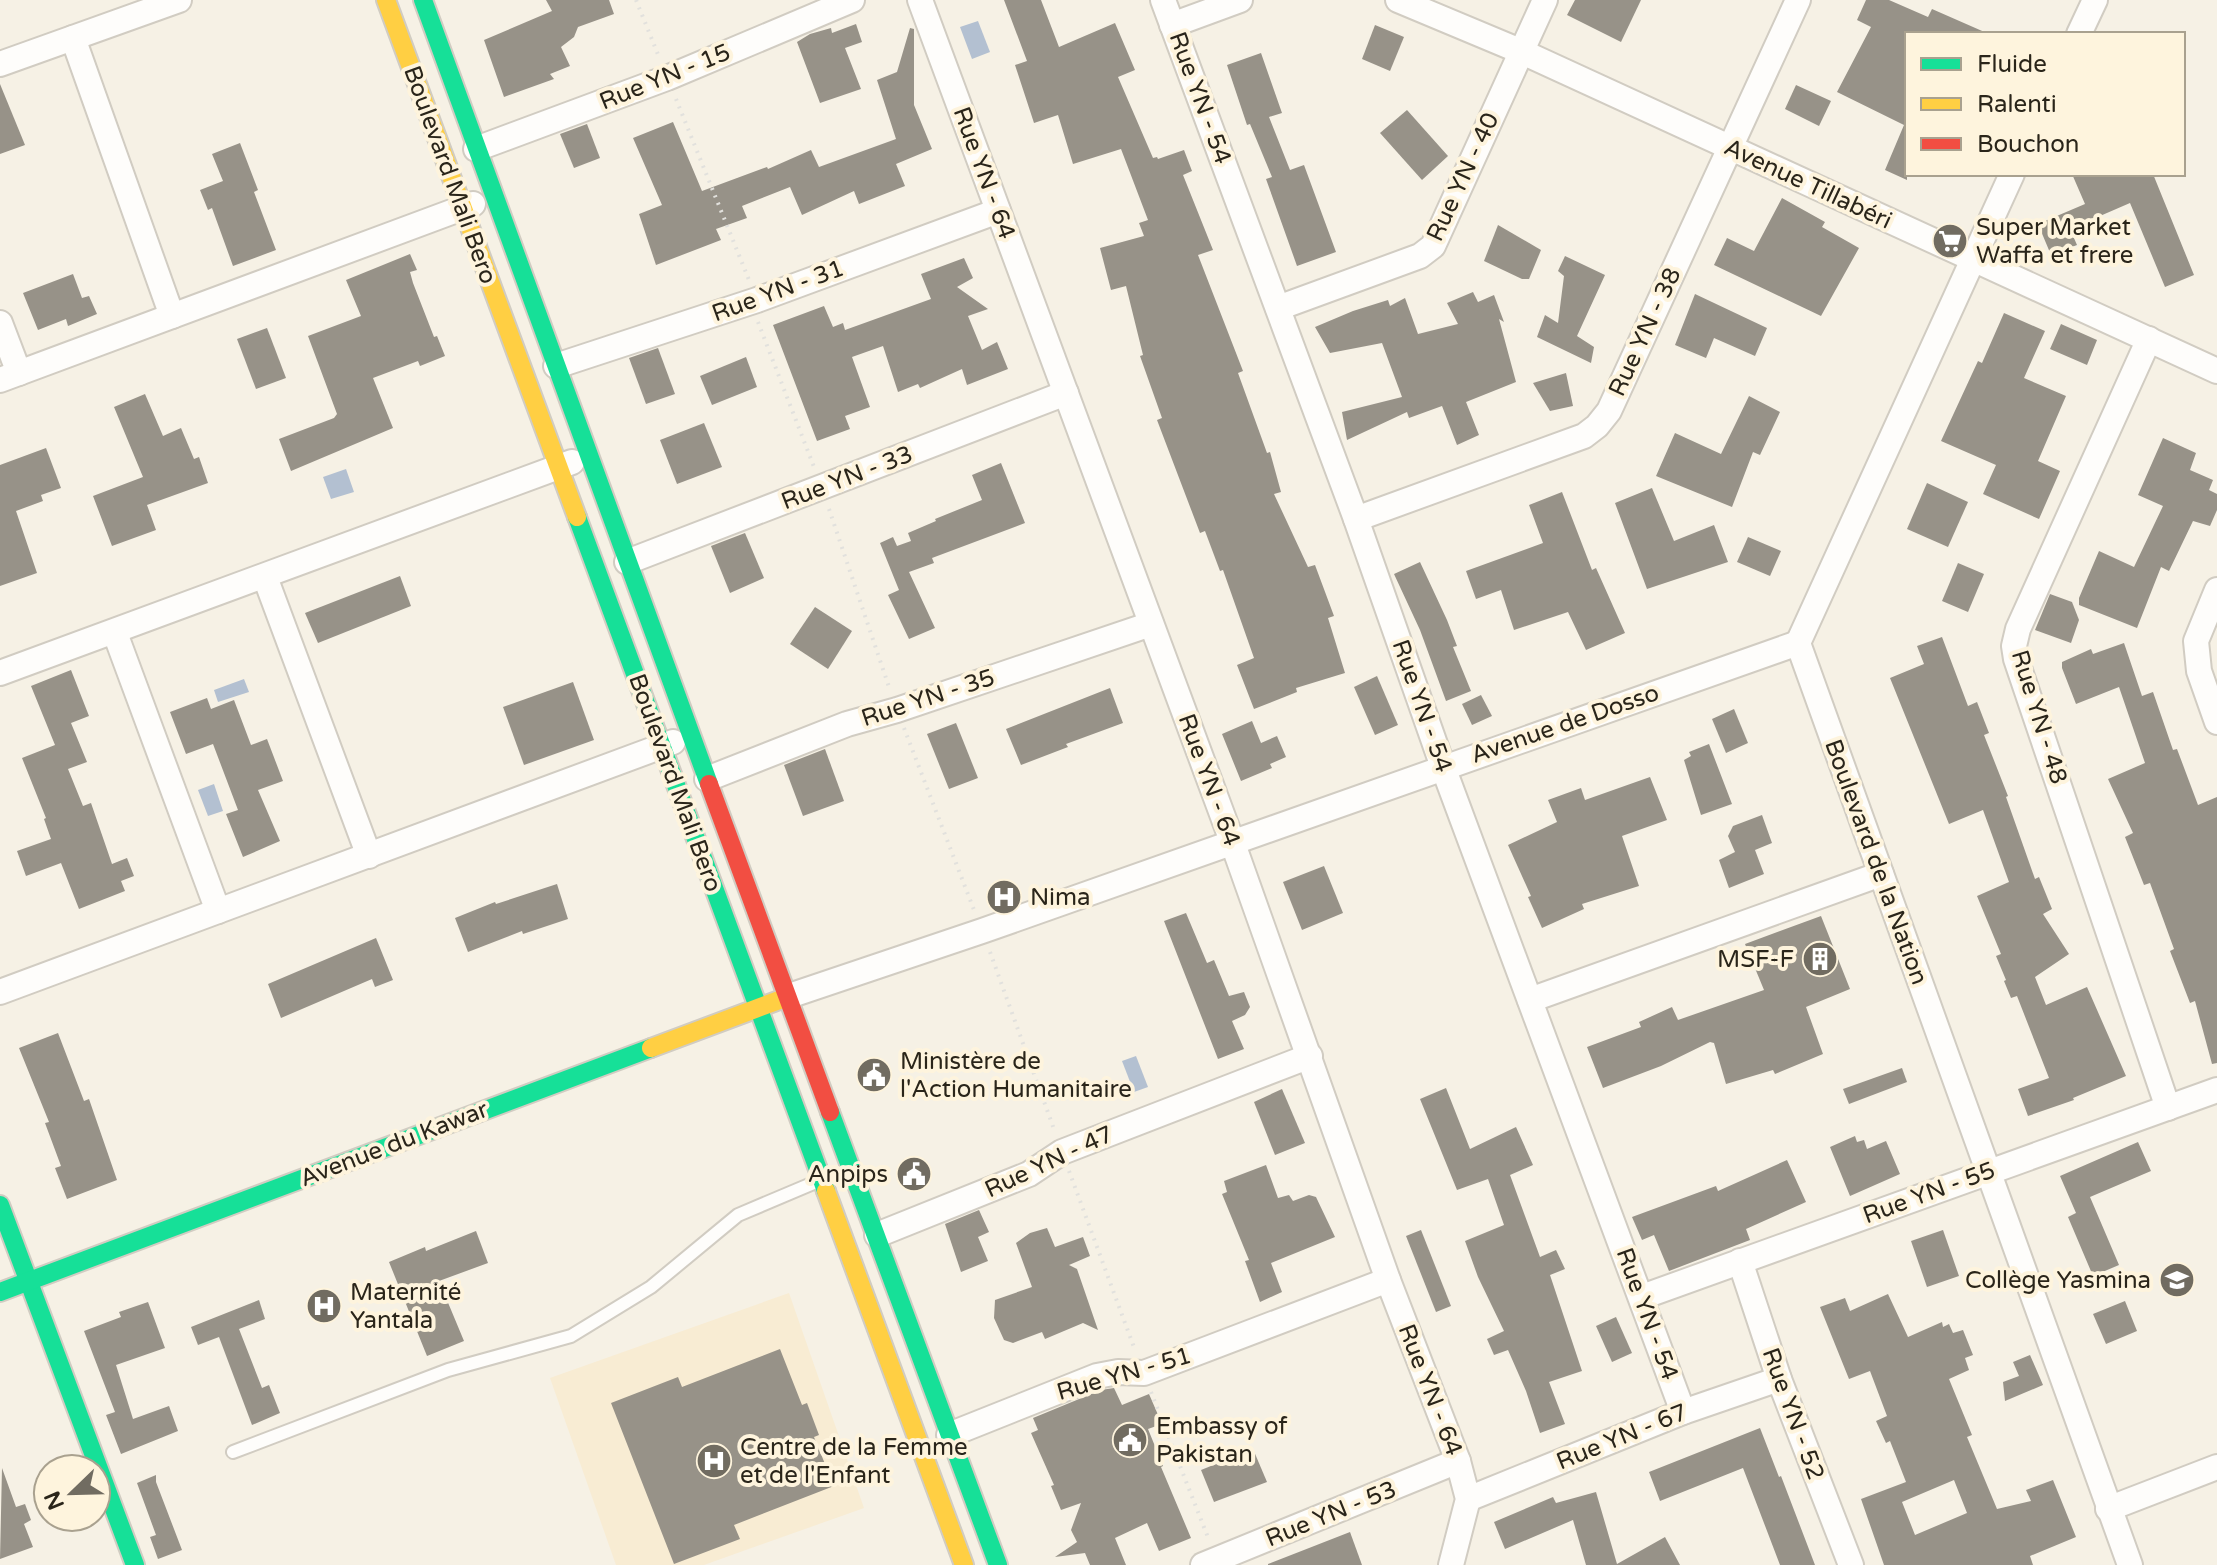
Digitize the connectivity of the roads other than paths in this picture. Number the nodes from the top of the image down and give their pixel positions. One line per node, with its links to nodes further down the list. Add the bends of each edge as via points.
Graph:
1 (179, 0): 14 (street)
2 (386, 0): 21 (main road, Boulevard Mali Bero)
3 (423, 0): 18 (main road, Boulevard Mali Bero)
4 (852, 0): 18 (street, Rue YN - 15, via 667,78)
5 (920, 0): 22 (street, Rue YN - 64)
6 (1163, 0): 12 (street, Rue YN - 54)
7 (1240, 0): 12 (street)
8 (1398, 0): 15 (street, Avenue Tillabéri)
9 (1545, 0): 15 (street, Rue YN - 40)
10 (1798, 0): 17 (street, Rue YN - 38)
11 (2095, 0): 13 (street)
12 (1172, 25): 24 (street, Rue YN - 54)
13 (2080, 32)
14 (73, 38): 16 (street); 25 (street)
15 (1520, 51): 17 (street, Avenue Tillabéri); 24 (street, Rue YN - 40, via 1433,246 1420,256)
16 (0, 64)
17 (1729, 148): 23 (street, Avenue Tillabéri); 34 (street, Rue YN - 38, via 1609,411 1597,426 1584,436)
18 (476, 149): 20 (main road, Boulevard Mali Bero)
19 (2011, 176): 23 (street)
20 (494, 197): 21 (street); 28 (main road, Boulevard Mali Bero)
21 (463, 208): 25 (street); 33 (main road, Boulevard Mali Bero)
22 (998, 211): 28 (street, Rue YN - 31, via 757,300); 31 (street, Rue YN - 64)
23 (1971, 258): 27 (street, Avenue Tillabéri); 40 (street)
24 (1278, 308): 34 (street, Rue YN - 54)
25 (172, 316): 30 (street)
26 (0, 323): 30 (street)
27 (2149, 339): 29 (street, Avenue Tillabéri); 57 (street, Rue YN - 48, via 2014,646)
28 (556, 366): 32 (main road, Boulevard Mali Bero)
29 (2217, 371)
30 (9, 377)
31 (1066, 393): 35 (street, Rue YN - 33); 38 (street, Rue YN - 64)
32 (589, 456): 33 (street); 35 (main road, Boulevard Mali Bero)
33 (557, 467): 36 (street); 44 (main road, Boulevard Mali Bero)
34 (1356, 519): 45 (street, Rue YN - 54)
35 (627, 562): 43 (main road, Boulevard Mali Bero)
36 (265, 577): 39 (street); 48 (street)
37 (2217, 590): 42 (street, via 2196,641 2199,671)
38 (1151, 624): 46 (street, Rue YN - 35, via 847,724); 47 (street, Rue YN - 64)
39 (115, 633): 41 (street); 50 (street)
40 (1798, 643): 45 (street, Avenue de Dosso); 49 (street, Boulevard de la Nation)
41 (0, 673)
42 (2217, 722)
43 (691, 736): 44 (street); 46 (main road, Boulevard Mali Bero)
44 (662, 746): 48 (street); 54 (main road, Boulevard Mali Bero)
45 (1443, 767): 47 (street, Avenue de Dosso); 53 (street, Rue YN - 54)
46 (707, 779): 52 (main road, Boulevard Mali Bero)
47 (1232, 841): 52 (street, Avenue de Dosso); 55 (street, Rue YN - 64)
48 (369, 856): 50 (street)
49 (1881, 874): 53 (street); 58 (street, Boulevard de la Nation)
50 (218, 911): 51 (street)
51 (0, 992)
52 (789, 996): 54 (main road, Avenue du Kawar); 61 (main road, Boulevard Mali Bero)
53 (1530, 1000): 66 (street, Rue YN - 54)
54 (760, 1006): 59 (main road, Boulevard Mali Bero); 64 (main road, Avenue du Kawar)
55 (1310, 1056): 61 (street, Rue YN - 47, via 1062,1152 1012,1182); 63 (street, Rue YN - 64)
56 (2217, 1090): 57 (street, Rue YN - 55)
57 (2168, 1108): 58 (street, Rue YN - 55)
58 (1988, 1173): 62 (street, Rue YN - 55); 74 (street, Boulevard de la Nation)
59 (823, 1180): 70 (lane, via 738,1215 651,1287 571,1336 448,1370); 77 (main road, Boulevard Mali Bero)
60 (0, 1205): 64 (main road)
61 (877, 1235): 69 (main road, Boulevard Mali Bero)
62 (1740, 1261): 66 (street, Rue YN - 55); 67 (street, Rue YN - 52)
63 (1388, 1280): 69 (street, Rue YN - 51, via 1144,1373 1097,1376); 71 (street, Rue YN - 64)
64 (27, 1282): 65 (main road, Avenue du Kawar); 76 (main road)
65 (0, 1292)
66 (1642, 1297): 68 (street, Rue YN - 54)
67 (1779, 1379): 68 (street, Rue YN - 67); 80 (street, Rue YN - 52)
68 (1683, 1412): 73 (street, Rue YN - 67)
69 (949, 1435): 78 (main road, Boulevard Mali Bero)
70 (233, 1452)
71 (1458, 1461): 73 (street, Rue YN - 64); 75 (street, Rue YN - 53)
72 (2217, 1467): 74 (street)
73 (1468, 1499): 79 (street, Rue YN - 64)
74 (2108, 1509): 81 (street, Boulevard de la Nation)
75 (1210, 1563)
76 (135, 1565)
77 (964, 1565)
78 (998, 1565)
79 (1451, 1565)
80 (1851, 1565)
81 (2130, 1565)

